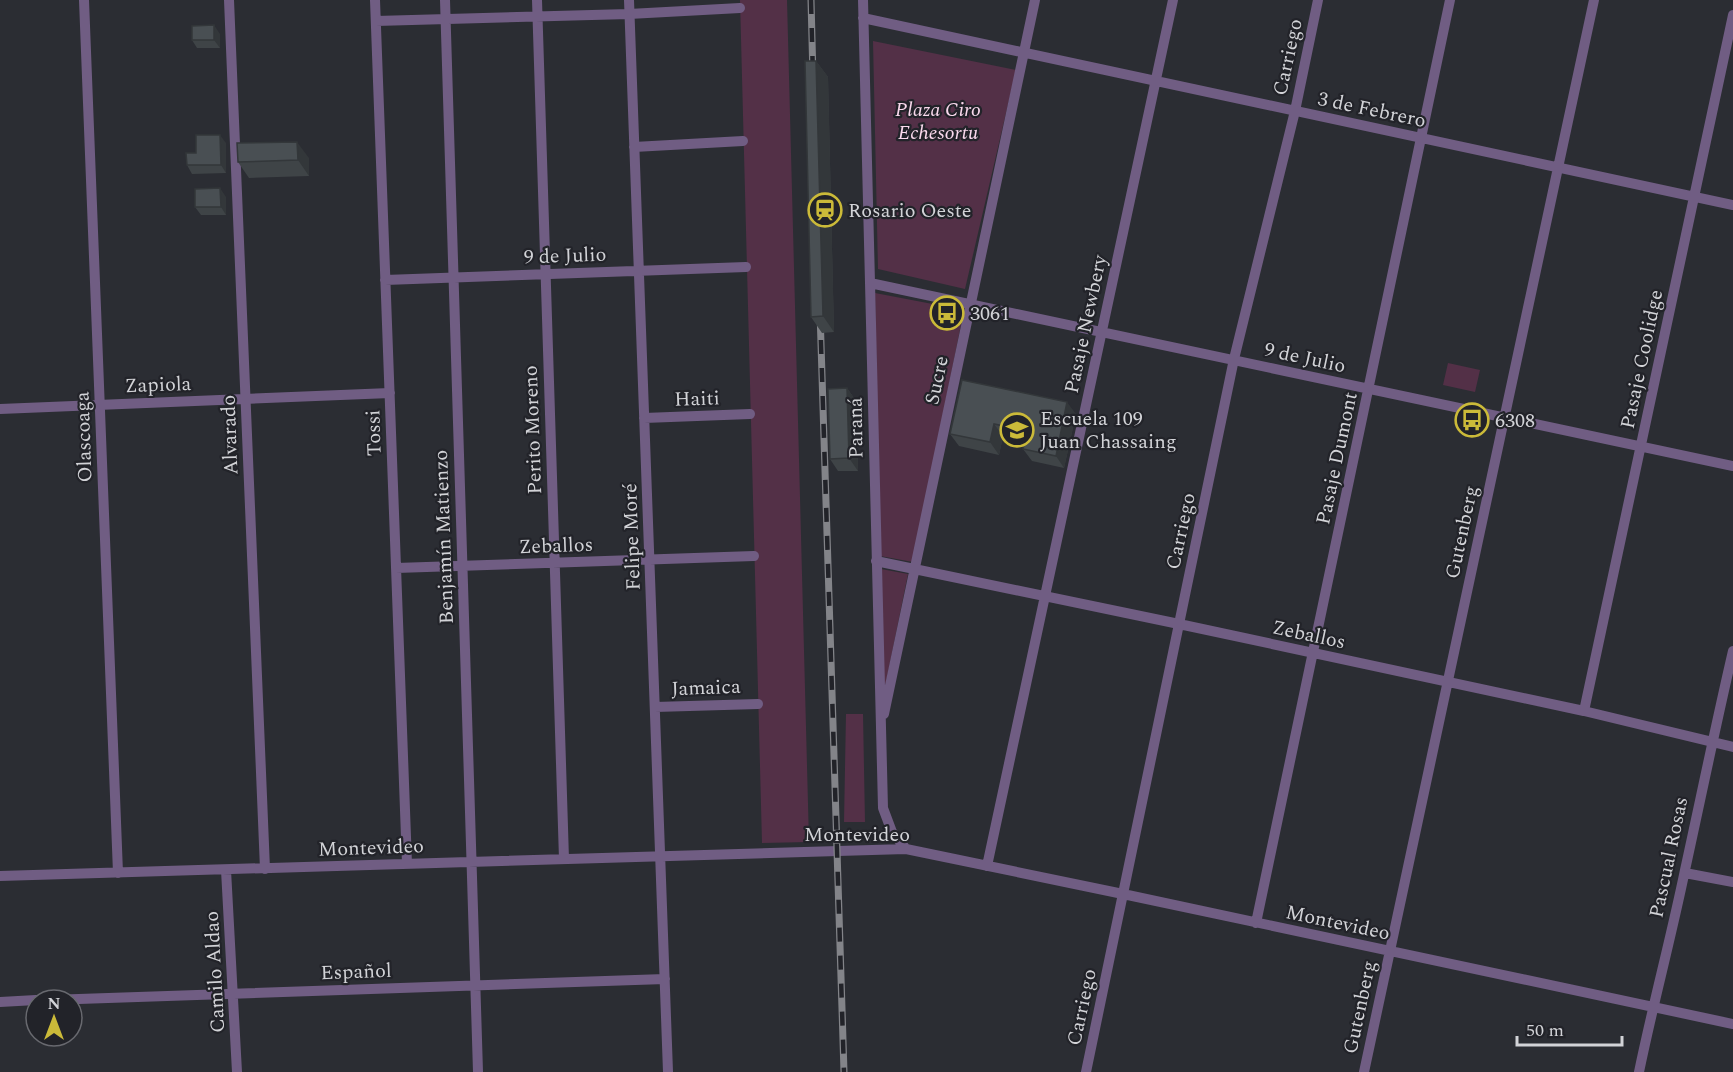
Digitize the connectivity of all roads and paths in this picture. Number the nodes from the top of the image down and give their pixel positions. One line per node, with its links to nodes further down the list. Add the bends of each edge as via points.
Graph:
1 (84, 0): 41 (street, Olascoaga)
2 (230, 0): 40 (street, Alvarado)
3 (375, 0): 19 (street, Tossi)
4 (445, 0): 17 (street, Benjamín Matienzo)
5 (537, 0): 16 (street, Perito Moreno)
6 (629, 0): 14 (street, Felipe Moré)
7 (863, 0): 18 (street, Paraná)
8 (1035, 0): 20 (street, Sucre)
9 (1173, 0): 21 (street, Pasaje Newbery)
10 (1318, 0): 22 (street, Carriego)
11 (1450, 0): 23 (street, Pasaje Dumont)
12 (1594, 0): 26 (street, Gutenberg)
13 (740, 8): 14 (street)
14 (629, 14): 16 (street); 25 (street, Felipe Moré)
15 (1733, 15): 27 (street, Pasaje Coolidge)
16 (537, 16): 17 (street); 31 (street, Perito Moreno)
17 (446, 18): 19 (street); 32 (street, Benjamín Matienzo)
18 (863, 18): 20 (street, 3 de Febrero); 34 (street, Paraná)
19 (376, 21): 33 (street, Tossi)
20 (1024, 53): 21 (street, 3 de Febrero); 35 (street, Sucre)
21 (1156, 81): 22 (street, 3 de Febrero); 36 (street, Pasaje Newbery)
22 (1294, 111): 23 (street, 3 de Febrero); 37 (street, Carriego)
23 (1421, 138): 26 (street, 3 de Febrero); 38 (street, Pasaje Dumont)
24 (743, 141): 25 (street)
25 (634, 147): 30 (street, Felipe Moré)
26 (1558, 168): 27 (street, 3 de Febrero); 44 (street, Gutenberg)
27 (1694, 197): 28 (street, 3 de Febrero); 46 (street, Pasaje Coolidge)
28 (1733, 205)
29 (747, 267): 30 (street, 9 de Julio)
30 (639, 271): 31 (street, 9 de Julio); 45 (street, Felipe Moré)
31 (545, 274): 32 (street, 9 de Julio); 51 (street, Perito Moreno)
32 (453, 277): 33 (street, 9 de Julio); 52 (street, Benjamín Matienzo)
33 (386, 280): 39 (street, Tossi)
34 (870, 283): 35 (street, 9 de Julio); 50 (street, Paraná)
35 (971, 305): 36 (street, 9 de Julio); 54 (street, Sucre)
36 (1102, 333): 37 (street, 9 de Julio); 55 (street, Pasaje Newbery)
37 (1234, 359): 38 (street, 9 de Julio); 56 (street, Carriego)
38 (1369, 389): 44 (street, 9 de Julio); 58 (street, Pasaje Dumont)
39 (390, 393): 40 (street, Zapiola); 53 (street, Tossi)
40 (246, 399): 41 (street, Zapiola); 72 (street, Alvarado)
41 (100, 404): 42 (street, Zapiola); 74 (street, Olascoaga)
42 (0, 409)
43 (750, 414): 45 (street, Haiti)
44 (1504, 417): 46 (street, 9 de Julio); 59 (street, Gutenberg)
45 (644, 418): 49 (street, Felipe Moré)
46 (1640, 446): 47 (street, 9 de Julio); 62 (street, Pasaje Coolidge)
47 (1733, 466)
48 (754, 556): 49 (street, Zeballos)
49 (649, 560): 51 (street, Zeballos); 61 (street, Felipe Moré)
50 (876, 561): 54 (street, Zeballos); 63 (street, Paraná)
51 (554, 563): 52 (street, Zeballos); 68 (street, Perito Moreno)
52 (462, 566): 53 (street, Zeballos); 69 (street, Benjamín Matienzo)
53 (396, 568): 70 (street, Tossi)
54 (915, 569): 55 (street, Zeballos); 63 (street, Sucre)
55 (1045, 597): 56 (street, Zeballos); 71 (street, Pasaje Newbery)
56 (1179, 624): 58 (street, Zeballos); 78 (street, Carriego)
57 (1733, 651): 64 (street, Pascual Rosas)
58 (1313, 654): 59 (street, Zeballos); 79 (street, Pasaje Dumont)
59 (1447, 682): 62 (street, Zeballos); 80 (street, Gutenberg)
60 (758, 704): 61 (street, Jamaica)
61 (655, 707): 67 (street, Felipe Moré)
62 (1584, 711): 64 (street, Zeballos)
63 (880, 732): 66 (street, Paraná, via 882,808 892,832)
64 (1711, 742): 65 (street, Zeballos); 75 (street, Pascual Rosas)
65 (1733, 747)
66 (906, 849): 67 (street, Montevideo); 71 (street, Montevideo)
67 (660, 856): 68 (street, Montevideo); 81 (street, Felipe Moré)
68 (564, 859): 69 (street, Montevideo)
69 (472, 862): 70 (street, Montevideo); 82 (street, Benjamín Matienzo)
70 (407, 864): 72 (street, Montevideo)
71 (987, 866): 78 (street, Montevideo)
72 (266, 869): 73 (street, Montevideo)
73 (226, 870): 74 (street, Montevideo); 83 (street, Camilo Aldao)
74 (118, 873): 76 (street, Montevideo)
75 (1685, 873): 77 (street); 87 (street, Pascual Rosas)
76 (0, 876)
77 (1733, 882)
78 (1123, 894): 79 (street, Montevideo); 92 (street, Carriego)
79 (1256, 923): 80 (street, Montevideo)
80 (1389, 952): 87 (street, Montevideo); 93 (street, Gutenberg)
81 (665, 979): 82 (street, Español); 91 (street, Felipe Moré)
82 (475, 985): 83 (street, Español); 90 (street, Benjamín Matienzo)
83 (233, 993): 84 (street, Español); 89 (street, Camilo Aldao)
84 (84, 999)
85 (24, 1001): 86 (street)
86 (0, 1002)
87 (1652, 1007): 88 (street, Montevideo); 94 (street, Pascual Rosas)
88 (1733, 1024)
89 (237, 1072)
90 (478, 1072)
91 (668, 1072)
92 (1086, 1072)
93 (1364, 1072)
94 (1639, 1072)

